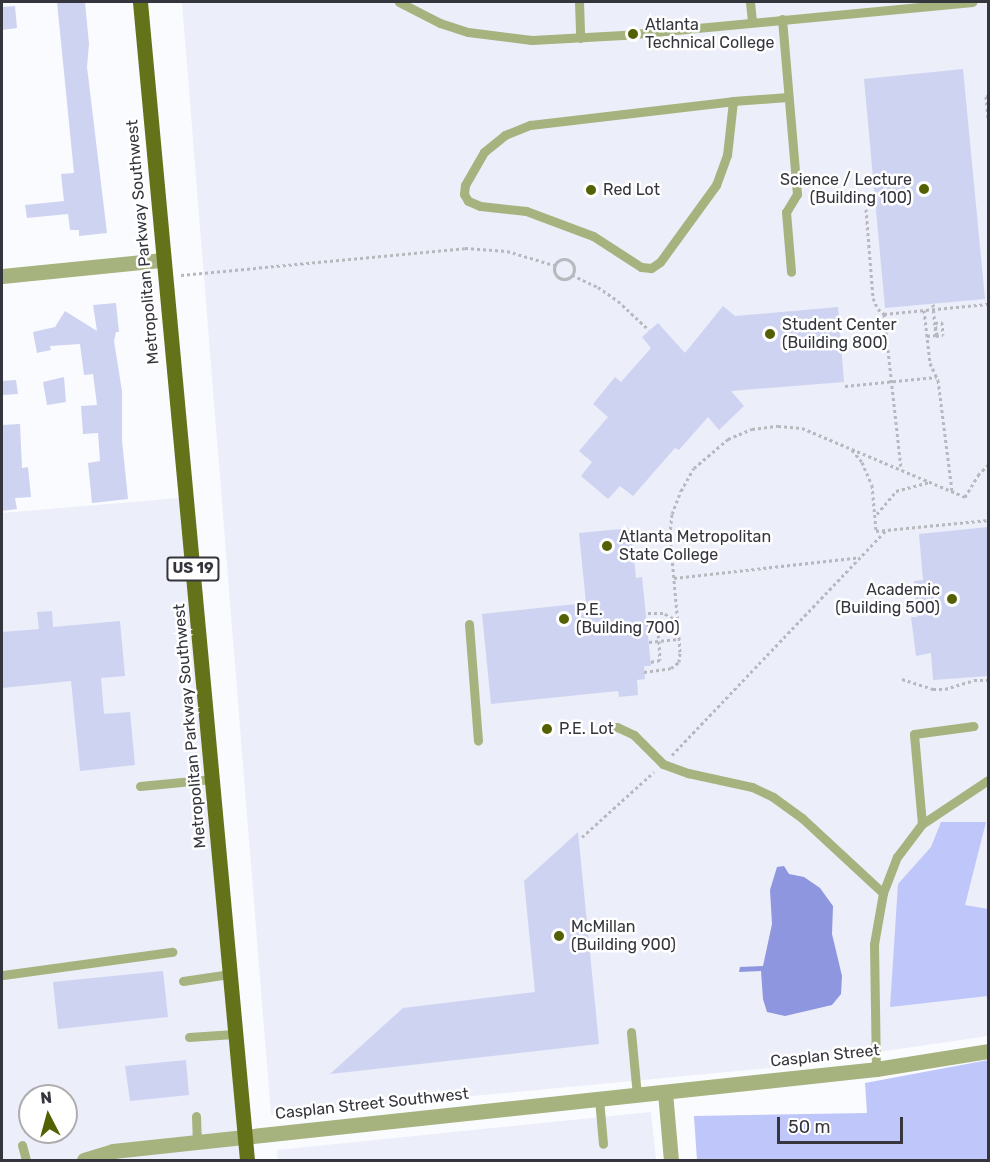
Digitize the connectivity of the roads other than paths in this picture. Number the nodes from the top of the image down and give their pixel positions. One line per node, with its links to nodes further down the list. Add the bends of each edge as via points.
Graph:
1 (140, 2): 12 (main road, Metropolitan Parkway Southwest / US 19)
2 (399, 2): 9 (lane, via 468,32 532,40)
3 (579, 2): 9 (lane)
4 (750, 2): 8 (lane)
5 (972, 2): 6 (lane)
6 (912, 4): 7 (lane)
7 (782, 19): 8 (lane); 10 (lane)
8 (753, 22): 9 (lane)
9 (580, 38)
10 (789, 97): 11 (lane); 13 (lane, via 796,194 786,212)
11 (733, 101): 11 (lane, via 530,125 505,135 484,152 464,194 468,201 480,206 526,211 593,236 641,267 651,268 660,262 716,185 727,155)
12 (163, 260): 14 (street); 19 (main road, Metropolitan Parkway Southwest / US 19)
13 (791, 272)
14 (2, 276)
15 (469, 624): 18 (lane)
16 (973, 726): 22 (lane, via 914,734)
17 (608, 728): 23 (lane, via 617,727 634,735 663,764 752,787 773,797 802,818)
18 (478, 741)
19 (213, 778): 21 (lane); 25 (main road, Metropolitan Parkway Southwest / US 19)
20 (988, 780): 22 (lane)
21 (140, 786)
22 (922, 824): 23 (lane, via 897,857)
23 (883, 893): 32 (lane, via 873,944)
24 (172, 952): 26 (lane)
25 (230, 974): 27 (lane); 29 (main road, Metropolitan Parkway Southwest / US 19)
26 (3, 975)
27 (183, 981)
28 (631, 1032): 34 (lane)
29 (234, 1034): 30 (lane); 37 (main road, Metropolitan Parkway Southwest / US 19)
30 (189, 1037)
31 (988, 1051): 32 (street, Casplan Street)
32 (876, 1069): 33 (street, Casplan Street)
33 (665, 1092): 34 (street, Casplan Street Southwest); 45 (street)
34 (638, 1095): 35 (street, Casplan Street Southwest)
35 (599, 1099): 37 (street, Casplan Street Southwest); 39 (lane)
36 (196, 1116): 38 (lane)
37 (245, 1136): 38 (street, Casplan Street Southwest); 44 (main road, Metropolitan Parkway Southwest / US 19)
38 (197, 1141): 41 (street, Casplan Street Southwest)
39 (603, 1144)
40 (22, 1145): 42 (lane)
41 (122, 1155): 43 (street, Casplan Street Southwest)
42 (26, 1161)
43 (84, 1161)
44 (247, 1161)
45 (671, 1161)

